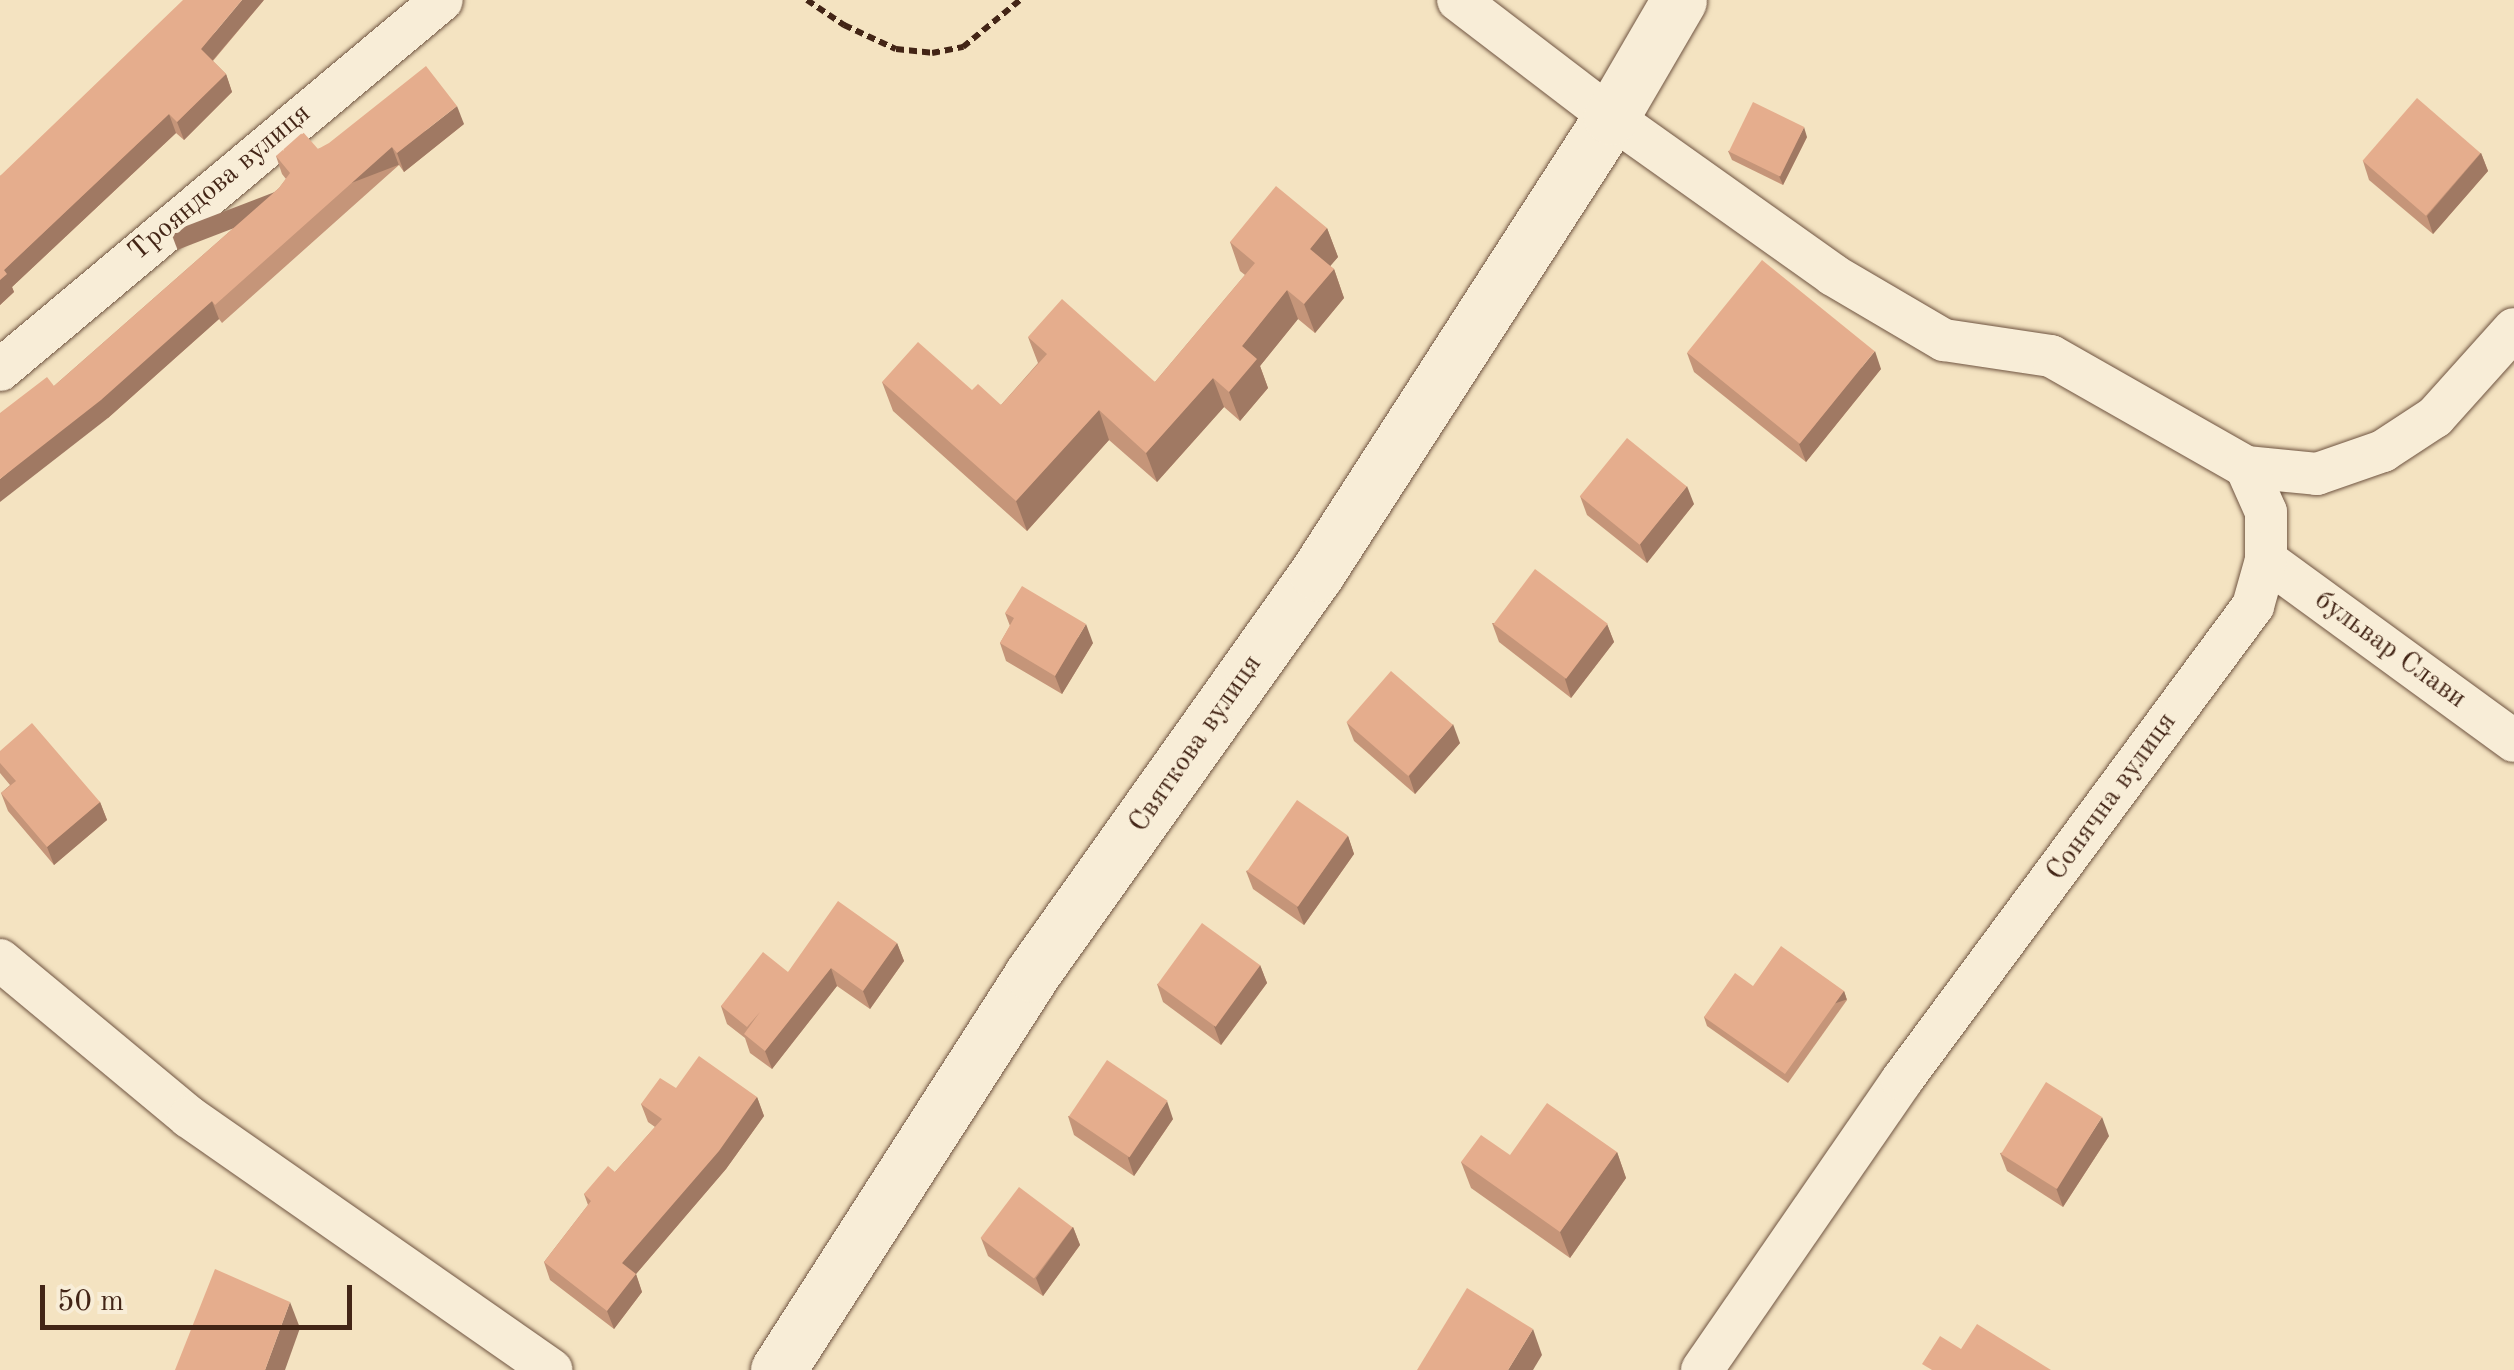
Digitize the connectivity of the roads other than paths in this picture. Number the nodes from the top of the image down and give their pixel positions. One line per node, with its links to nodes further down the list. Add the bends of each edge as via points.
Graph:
1 (442, 0): 6 (street, Трояндова вулиця)
2 (1458, 0): 4 (street)
3 (1679, 0): 4 (main road, Святкова вулиця)
4 (1610, 117): 7 (street, via 1833,275 1944,340 2051,356); 12 (main road, Святкова вулиця, via 1317,574 1032,974)
5 (2514, 329): 7 (street, via 2435,417 2383,451 2316,474)
6 (0, 370)
7 (2246, 466): 8 (street, Сонячна вулиця, via 2266,512)
8 (2266, 560): 9 (street, бульвар Слави); 13 (street, Сонячна вулиця, via 2253,606 1902,1080)
9 (2514, 741)
10 (0, 960): 11 (street, via 189,1117)
11 (551, 1370)
12 (778, 1370)
13 (1702, 1370)

